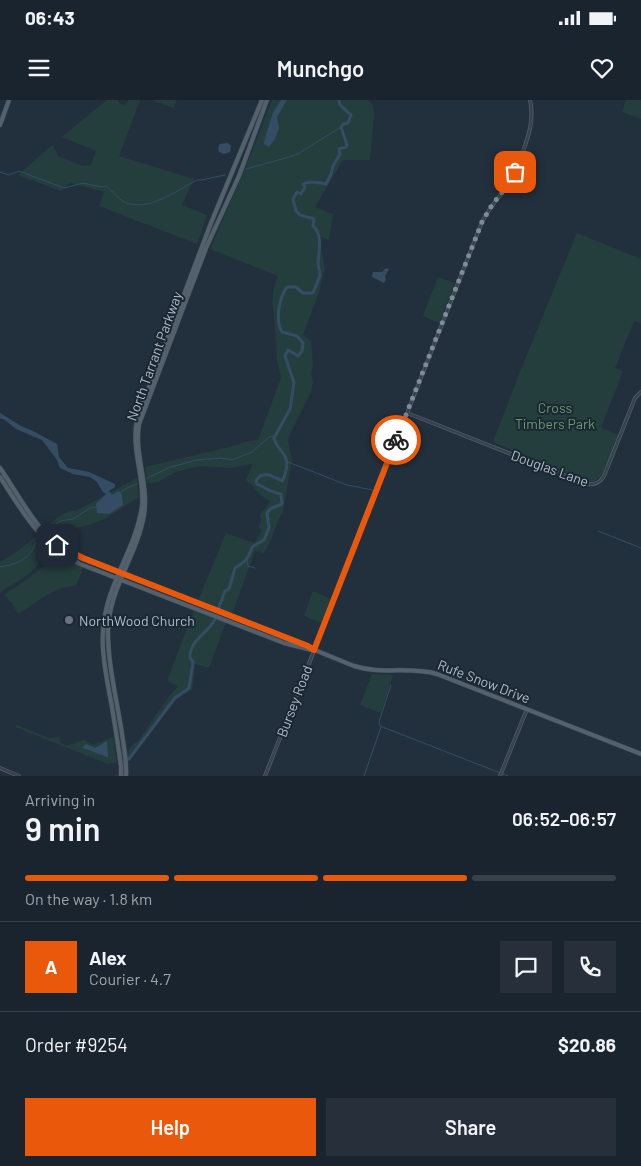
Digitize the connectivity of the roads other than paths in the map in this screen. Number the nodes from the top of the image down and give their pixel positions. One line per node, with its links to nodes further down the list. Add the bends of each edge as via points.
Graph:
1 (9, 100): 4 (main road)
2 (530, 100): 6 (street, Bursey Road, via 531,127 515,172 482,222)
3 (263, 101): 9 (main road, North Tarrant Parkway, via 212,221 138,413 134,445 142,504)
4 (0, 125)
5 (641, 392): 6 (street, Douglas Lane, via 604,476 592,485)
6 (407, 413): 17 (street, Bursey Road)
7 (0, 468): 9 (main road, Rufe Snow Drive, via 57,545)
8 (0, 477): 10 (main road, Rufe Snow Drive, via 39,534 54,549 80,564)
9 (121, 573): 10 (main road, North Tarrant Parkway); 11 (main road, Rufe Snow Drive)
10 (119, 578): 12 (main road, Rufe Snow Drive); 18 (main road, North Tarrant Parkway, via 105,615)
11 (162, 589): 12 (main road); 13 (main road, Rufe Snow Drive)
12 (160, 594): 14 (main road, Rufe Snow Drive)
13 (193, 601): 14 (main road); 15 (main road, Rufe Snow Drive)
14 (191, 607): 16 (main road, Rufe Snow Drive)
15 (270, 631): 16 (main road); 17 (main road, Rufe Snow Drive)
16 (268, 636): 17 (main road, Rufe Snow Drive)
17 (314, 650): 19 (main road, Rufe Snow Drive, via 369,670 433,673); 26 (street, Bursey Road)
18 (106, 653): 24 (main road, North Tarrant Parkway); 25 (main road, North Tarrant Parkway)
19 (527, 709): 20 (main road, Rufe Snow Drive); 22 (street)
20 (641, 754)
21 (0, 768): 23 (street)
22 (501, 774)
23 (19, 776)
24 (122, 776)
25 (126, 776)
26 (265, 776)

